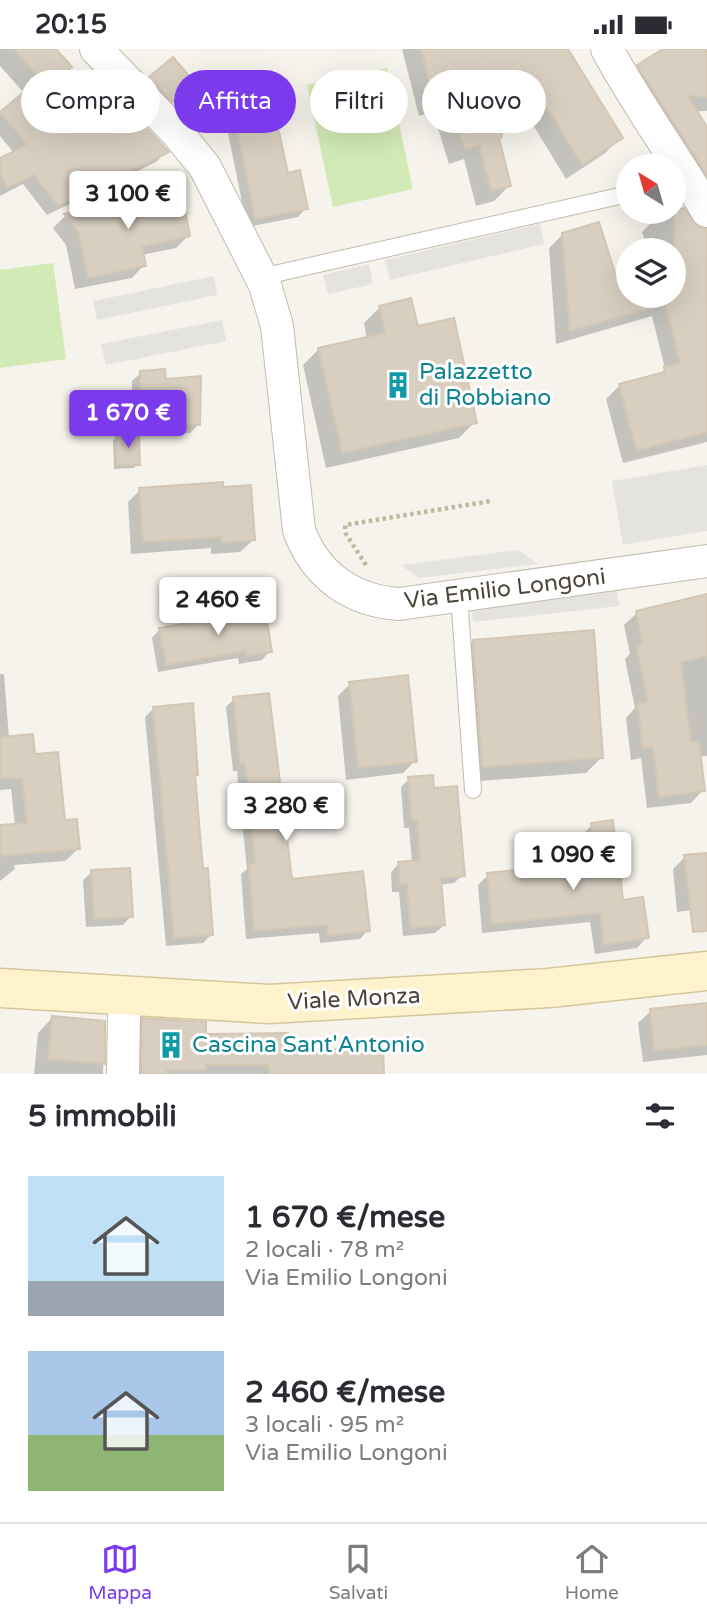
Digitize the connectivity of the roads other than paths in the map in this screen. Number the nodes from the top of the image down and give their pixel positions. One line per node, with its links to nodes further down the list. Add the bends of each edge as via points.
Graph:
1 (96, 49): 7 (street, Via Emilio Longoni, via 205,167)
2 (607, 49): 3 (street)
3 (666, 154)
4 (686, 184): 6 (street)
5 (616, 197): 7 (lane)
6 (707, 211)
7 (261, 277): 9 (street, Via Emilio Longoni, via 276,326 297,518 312,556 334,581 367,599 399,604)
8 (707, 561): 9 (street, Via Emilio Longoni)
9 (459, 596): 10 (lane)
10 (473, 790)
11 (707, 971): 13 (main road, Viale Monza, via 549,988 269,1004)
12 (0, 988): 13 (main road, Viale Monza)
13 (122, 996): 14 (street)
14 (123, 1074)

